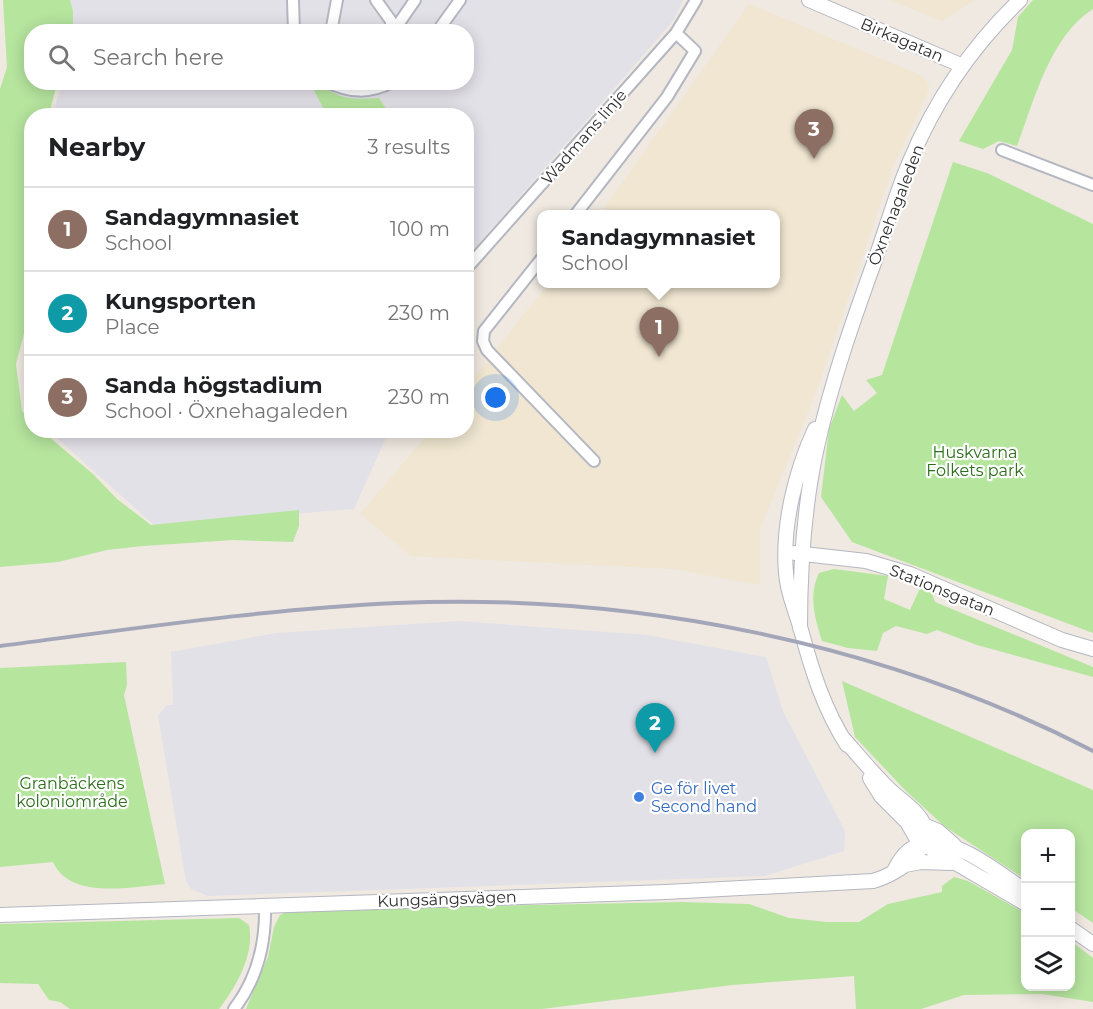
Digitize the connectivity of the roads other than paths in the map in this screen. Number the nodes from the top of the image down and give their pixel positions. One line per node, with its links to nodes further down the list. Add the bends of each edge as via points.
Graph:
1 (293, 0): 9 (street)
2 (376, 0): 11 (street)
3 (415, 0): 12 (street)
4 (460, 0): 13 (street)
5 (696, 0): 14 (street, Wadmans linje)
6 (809, 0): 15 (street, Birkagatan)
7 (1020, 0): 15 (street, Öxnehagaleden)
8 (339, 2): 10 (street)
9 (294, 24)
10 (333, 24)
11 (392, 24)
12 (398, 24)
13 (443, 24)
14 (676, 33): 20 (street, via 696,51 667,97); 21 (street, Wadmans linje)
15 (963, 66): 23 (street, Öxnehagaleden, via 910,160)
16 (344, 90): 17 (street)
17 (372, 90)
18 (1002, 150): 19 (street)
19 (1093, 185)
20 (579, 210)
21 (474, 260)
22 (537, 264): 24 (street, via 484,331 483,340 487,350)
23 (828, 400): 25 (street, Öxnehagaleden, via 798,477); 26 (street, Öxnehagaleden, via 816,448)
24 (594, 461)
25 (785, 552): 26 (street, Stationsgatan); 27 (street, Öxnehagaleden, via 789,594)
26 (803, 553): 27 (street, Öxnehagaleden); 28 (street, Stationsgatan, via 866,561 910,574 1062,640)
27 (800, 628): 29 (street, Öxnehagaleden, via 810,669)
28 (1093, 649)
29 (843, 738): 30 (street, Öxnehagaleden); 31 (street, Öxnehagaleden)
30 (895, 811): 32 (street, Öxnehagaleden); 34 (street, via 904,834)
31 (924, 825): 32 (street); 33 (street, Öxnehagaleden, via 938,831)
32 (923, 844): 33 (street, Öxnehagaleden); 34 (street, Kungsängsvägen)
33 (959, 858): 34 (street, Kungsängsvägen); 35 (street, Öxnehagaleden, via 1000,871); 36 (street, Öxnehagaleden)
34 (901, 864): 37 (street, Kungsängsvägen, via 873,881 782,887)
35 (1021, 887)
36 (1021, 901)
37 (265, 905): 38 (street, Kungsängsvägen); 41 (street, via 258,964)
38 (0, 915)
39 (1075, 931): 40 (street)
40 (1093, 944)
41 (234, 1009)

